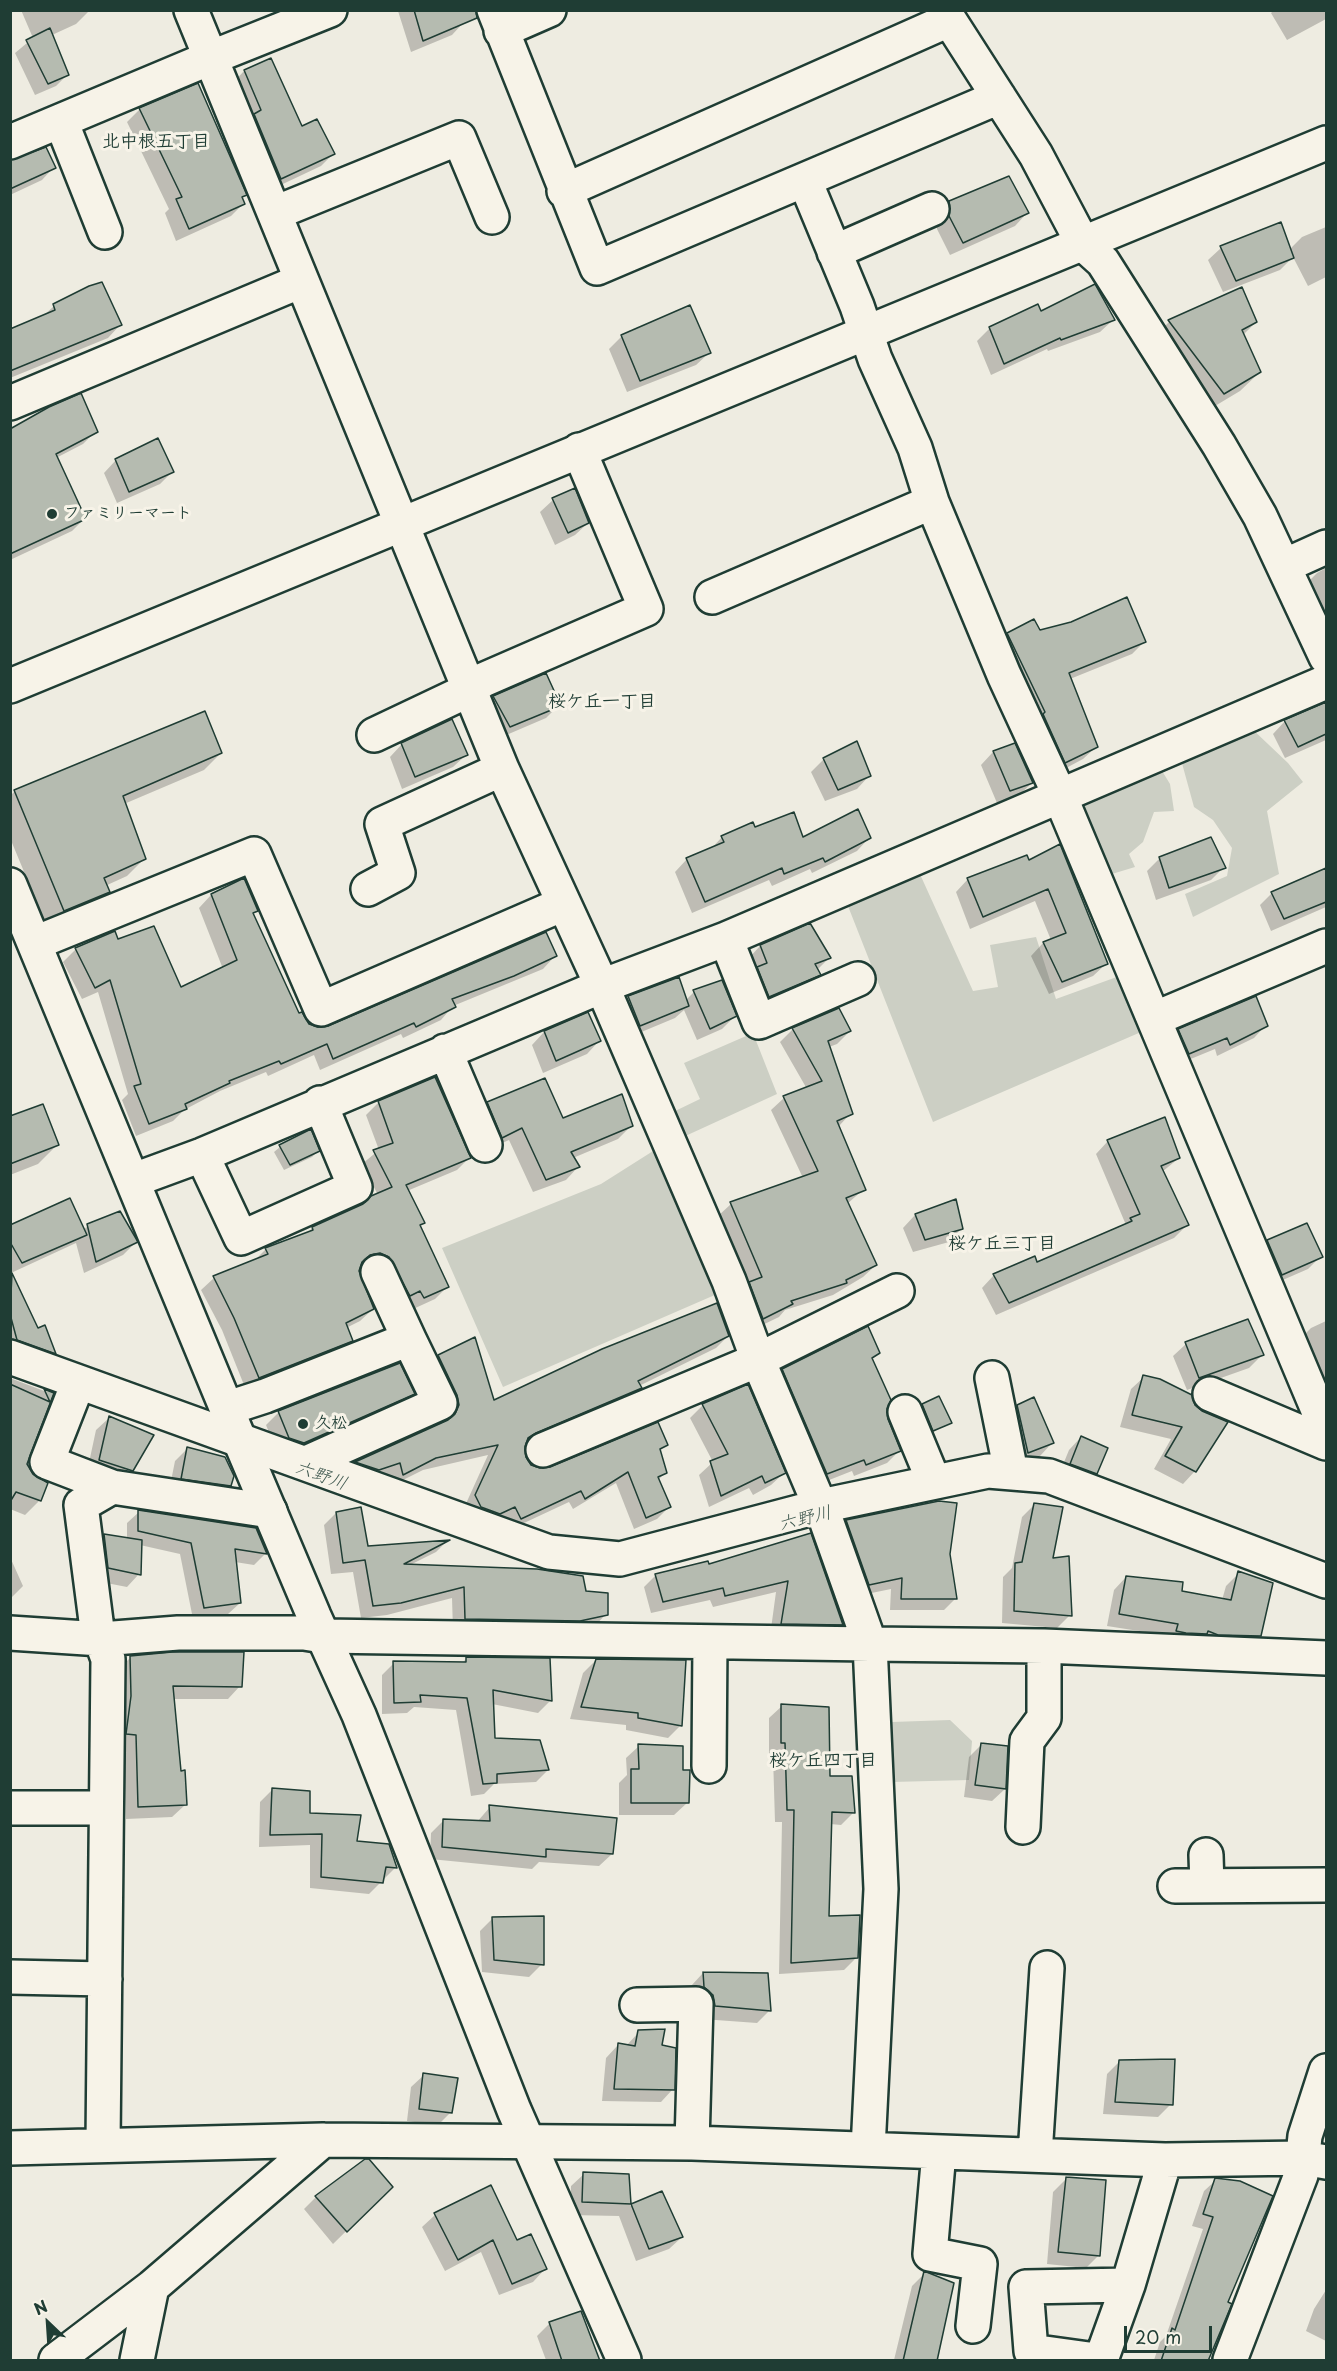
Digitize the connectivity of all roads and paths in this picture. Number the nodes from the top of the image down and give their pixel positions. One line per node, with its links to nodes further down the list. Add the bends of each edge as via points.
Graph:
1 (191, 10): 6 (street)
2 (330, 10): 6 (street)
3 (549, 10): 5 (street)
4 (946, 15): 7 (street); 12 (street)
5 (497, 21): 12 (street)
6 (210, 58): 8 (street); 14 (street)
7 (999, 97): 11 (street); 17 (street, via 1036,155)
8 (61, 121): 9 (street); 16 (street)
9 (10, 142)
10 (1326, 143): 17 (street)
11 (805, 182): 12 (street, via 597,268); 18 (street)
12 (564, 191)
13 (932, 209): 18 (street)
14 (274, 213): 15 (street, via 459,138); 19 (street)
15 (492, 217)
16 (105, 232)
17 (1083, 244): 20 (street); 26 (street, via 1103,262 1219,445)
18 (834, 252): 20 (street)
19 (301, 281): 21 (street); 24 (street)
20 (866, 332): 22 (street); 23 (street, via 874,359 915,448)
21 (10, 403)
22 (579, 450): 24 (street); 31 (street, via 646,609 483,680)
23 (932, 502): 27 (street); 34 (street, via 1004,675)
24 (402, 524): 30 (street); 31 (street)
25 (1326, 547): 26 (street)
26 (1284, 566): 28 (street)
27 (712, 597)
28 (1326, 657)
29 (1326, 682): 34 (street)
30 (10, 686)
31 (471, 689): 32 (street); 33 (street)
32 (374, 735)
33 (502, 769): 36 (street, via 382,824 398,873); 37 (street)
34 (1060, 796): 38 (street); 43 (street)
35 (10, 885): 39 (street)
36 (368, 889)
37 (563, 904): 39 (street, via 321,1009 254,854); 42 (street)
38 (726, 939): 41 (street, via 759,1022); 42 (street)
39 (36, 943): 48 (street)
40 (1326, 946): 43 (street)
41 (858, 979)
42 (602, 986): 44 (street); 53 (street, via 729,1281)
43 (1154, 1019): 59 (street)
44 (445, 1051): 45 (street); 46 (street)
45 (320, 1103): 47 (street); 47 (street, via 355,1187 241,1238)
46 (485, 1144)
47 (202, 1155): 48 (street)
48 (134, 1180): 57 (street)
49 (378, 1272): 51 (street)
50 (897, 1291): 53 (street)
51 (409, 1339): 57 (street); 63 (street, via 440,1404)
52 (10, 1357): 55 (street)
53 (758, 1360): 62 (street); 68 (street)
54 (992, 1378): 64 (street)
55 (76, 1390): 60 (street); 66 (street, via 47,1462)
56 (1210, 1394): 61 (street)
57 (228, 1408): 60 (street)
58 (905, 1412): 65 (street)
59 (1326, 1429)
60 (240, 1442): 63 (street); 67 (street)
61 (1326, 1443)
62 (543, 1450)
63 (306, 1463): 68 (street, via 549,1552 608,1558)
64 (1011, 1472): 65 (street, via 988,1471); 69 (street, via 1049,1476)
65 (934, 1482): 68 (street)
66 (112, 1487): 67 (street); 72 (street, via 81,1505)
67 (270, 1511): 71 (street)
68 (822, 1511): 74 (street)
69 (1326, 1581)
70 (10, 1634): 72 (street)
71 (322, 1636): 72 (street, via 178,1633); 73 (street); 89 (street, via 360,1715)
72 (101, 1640): 79 (street, via 108,1659)
73 (710, 1641): 74 (street); 77 (street)
74 (870, 1644): 75 (street); 93 (street, via 881,1889)
75 (1044, 1646): 76 (street); 80 (street, via 1044,1718 1027,1741)
76 (1326, 1658)
77 (709, 1766)
78 (10, 1808): 79 (street)
79 (105, 1808): 85 (street)
80 (1023, 1827)
81 (1326, 1885): 82 (street, via 1207,1870)
82 (1175, 1886)
83 (1047, 1968): 95 (street)
84 (10, 1977): 85 (street)
85 (105, 1979): 90 (street)
86 (637, 2005): 91 (street, via 696,2004)
87 (1326, 2071): 97 (street, via 1305,2136)
88 (323, 2140): 89 (street); 90 (street); 99 (street)
89 (529, 2142): 91 (street); 103 (street)
90 (103, 2143): 92 (street)
91 (692, 2143): 93 (street)
92 (10, 2148)
93 (868, 2149): 94 (street)
94 (939, 2152): 95 (street); 100 (street, via 930,2254 980,2264)
95 (1035, 2155): 96 (street)
96 (1165, 2160): 97 (street); 98 (street)
97 (1315, 2160): 106 (street, via 1301,2175)
98 (1128, 2285): 104 (street, via 1026,2287 1031,2351); 105 (street)
99 (152, 2287): 101 (street); 102 (street)
100 (973, 2326)
101 (56, 2361)
102 (137, 2361)
103 (624, 2361)
104 (1096, 2361)
105 (1101, 2361)
106 (1230, 2361)

